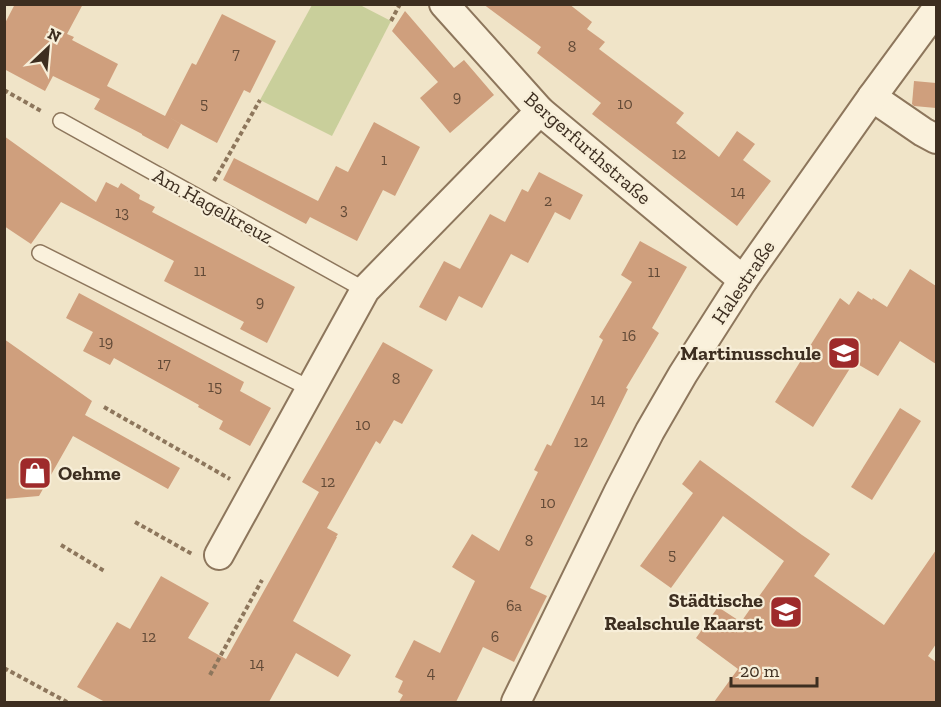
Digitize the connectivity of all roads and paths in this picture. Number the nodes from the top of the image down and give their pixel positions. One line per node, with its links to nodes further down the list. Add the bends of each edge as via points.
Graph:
1 (400, 4): 4 (path)
2 (444, 4): 8 (street, Bergerfurthstraße)
3 (936, 10): 6 (street, Halestraße)
4 (391, 21)
5 (4, 90): 9 (path)
6 (872, 97): 10 (street); 13 (street, Halestraße)
7 (260, 100): 11 (path)
8 (540, 111): 13 (street, Bergerfurthstraße); 14 (street)
9 (61, 122): 11 (lane, Am Hagelkreuz)
10 (936, 139)
11 (203, 200): 14 (lane, Am Hagelkreuz)
12 (40, 253): 15 (lane)
13 (743, 279): 26 (street, Halestraße, via 650,430)
14 (366, 290): 15 (street)
15 (311, 389): 17 (street)
16 (104, 407): 17 (path)
17 (254, 492): 20 (street)
18 (135, 522): 20 (path, via 199,558)
19 (61, 545): 21 (path)
20 (219, 555)
21 (106, 572)
22 (262, 580): 24 (path)
23 (4, 668): 25 (path)
24 (210, 675)
25 (68, 702)
26 (516, 702)

